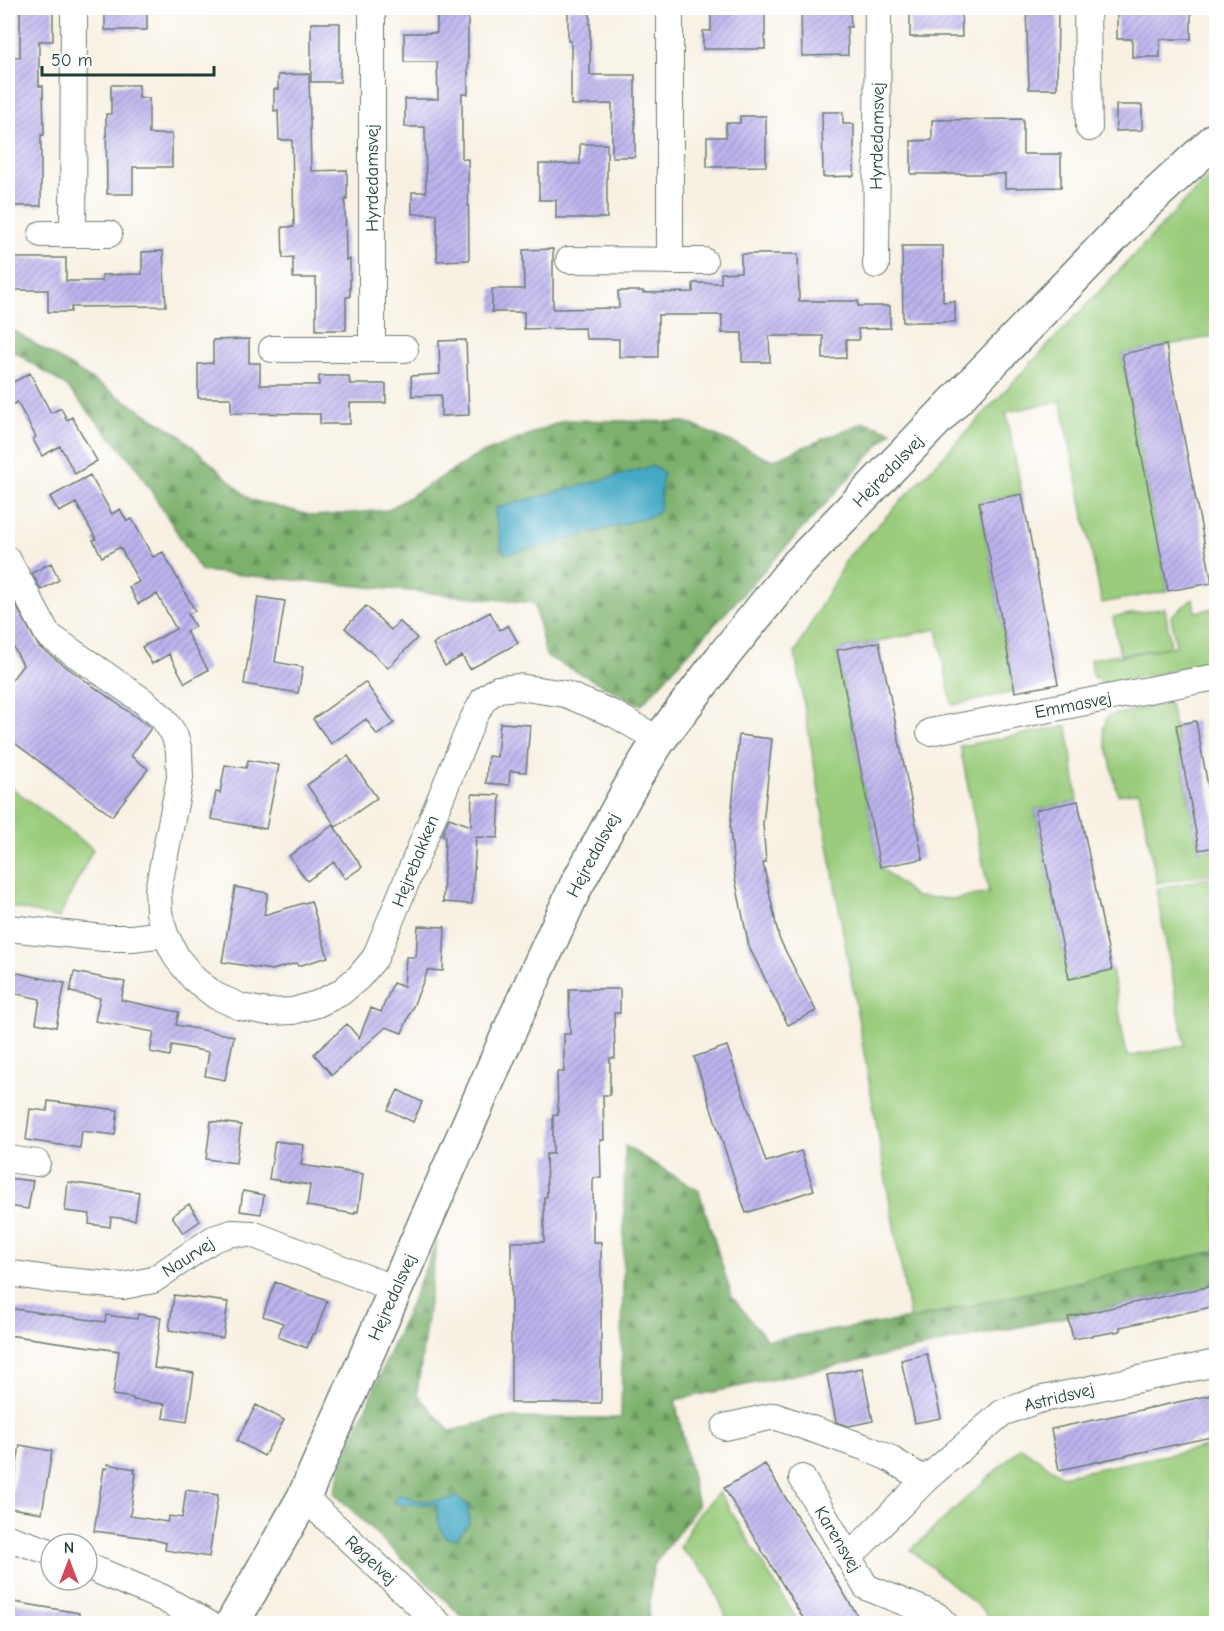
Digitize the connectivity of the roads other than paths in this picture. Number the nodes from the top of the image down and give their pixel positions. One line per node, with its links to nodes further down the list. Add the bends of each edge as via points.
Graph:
1 (74, 8): 11 (street)
2 (372, 8): 18 (street, Hyrdedamsvej)
3 (670, 8): 14 (street)
4 (878, 8): 16 (street, Hyrdedamsvej)
5 (1087, 8): 7 (street)
6 (1216, 113): 9 (street, Hejredalsvej)
7 (1089, 128)
8 (1216, 139): 9 (street, Hejredalsvej)
9 (1140, 208): 23 (street, Hejredalsvej, via 797,565)
10 (42, 234): 11 (street)
11 (73, 234): 12 (street)
12 (109, 234)
13 (569, 260): 14 (street)
14 (670, 261): 15 (street)
15 (704, 261)
16 (876, 265)
17 (272, 349): 18 (street)
18 (372, 349): 19 (street)
19 (405, 349)
20 (8, 560): 25 (street, Hejrebakken, via 48,635 143,701 174,734 180,778 158,890)
21 (1216, 677): 22 (street, Emmasvej)
22 (930, 732)
23 (659, 740): 25 (street, Hejrebakken, via 614,714 565,694 519,687 498,689 484,699 375,958 340,993 317,1004 293,1011 268,1012 241,1007 216,996 194,979); 29 (street, Hejredalsvej, via 576,886)
24 (8, 928): 25 (street, via 104,938)
25 (165, 934)
26 (8, 1159): 27 (street)
27 (38, 1163)
28 (8, 1273): 29 (street, Naurvej, via 123,1286 153,1280 213,1239 232,1233 252,1234)
29 (395, 1289): 34 (street, Hejredalsvej)
30 (1216, 1363): 33 (street, Astridsvej, via 1038,1400 1002,1413)
31 (725, 1427): 33 (street, via 774,1416 864,1447)
32 (802, 1478): 37 (street, Karensvej)
33 (925, 1480): 37 (street, Astridsvej)
34 (304, 1497): 40 (street, Hejredalsvej); 41 (street, Røgelvej)
35 (8, 1538): 36 (street)
36 (39, 1548)
37 (849, 1557): 42 (street, Karensvej, via 866,1587 936,1615)
38 (99, 1571): 39 (street, via 163,1598)
39 (208, 1623)
40 (232, 1623)
41 (439, 1623)
42 (945, 1623)

